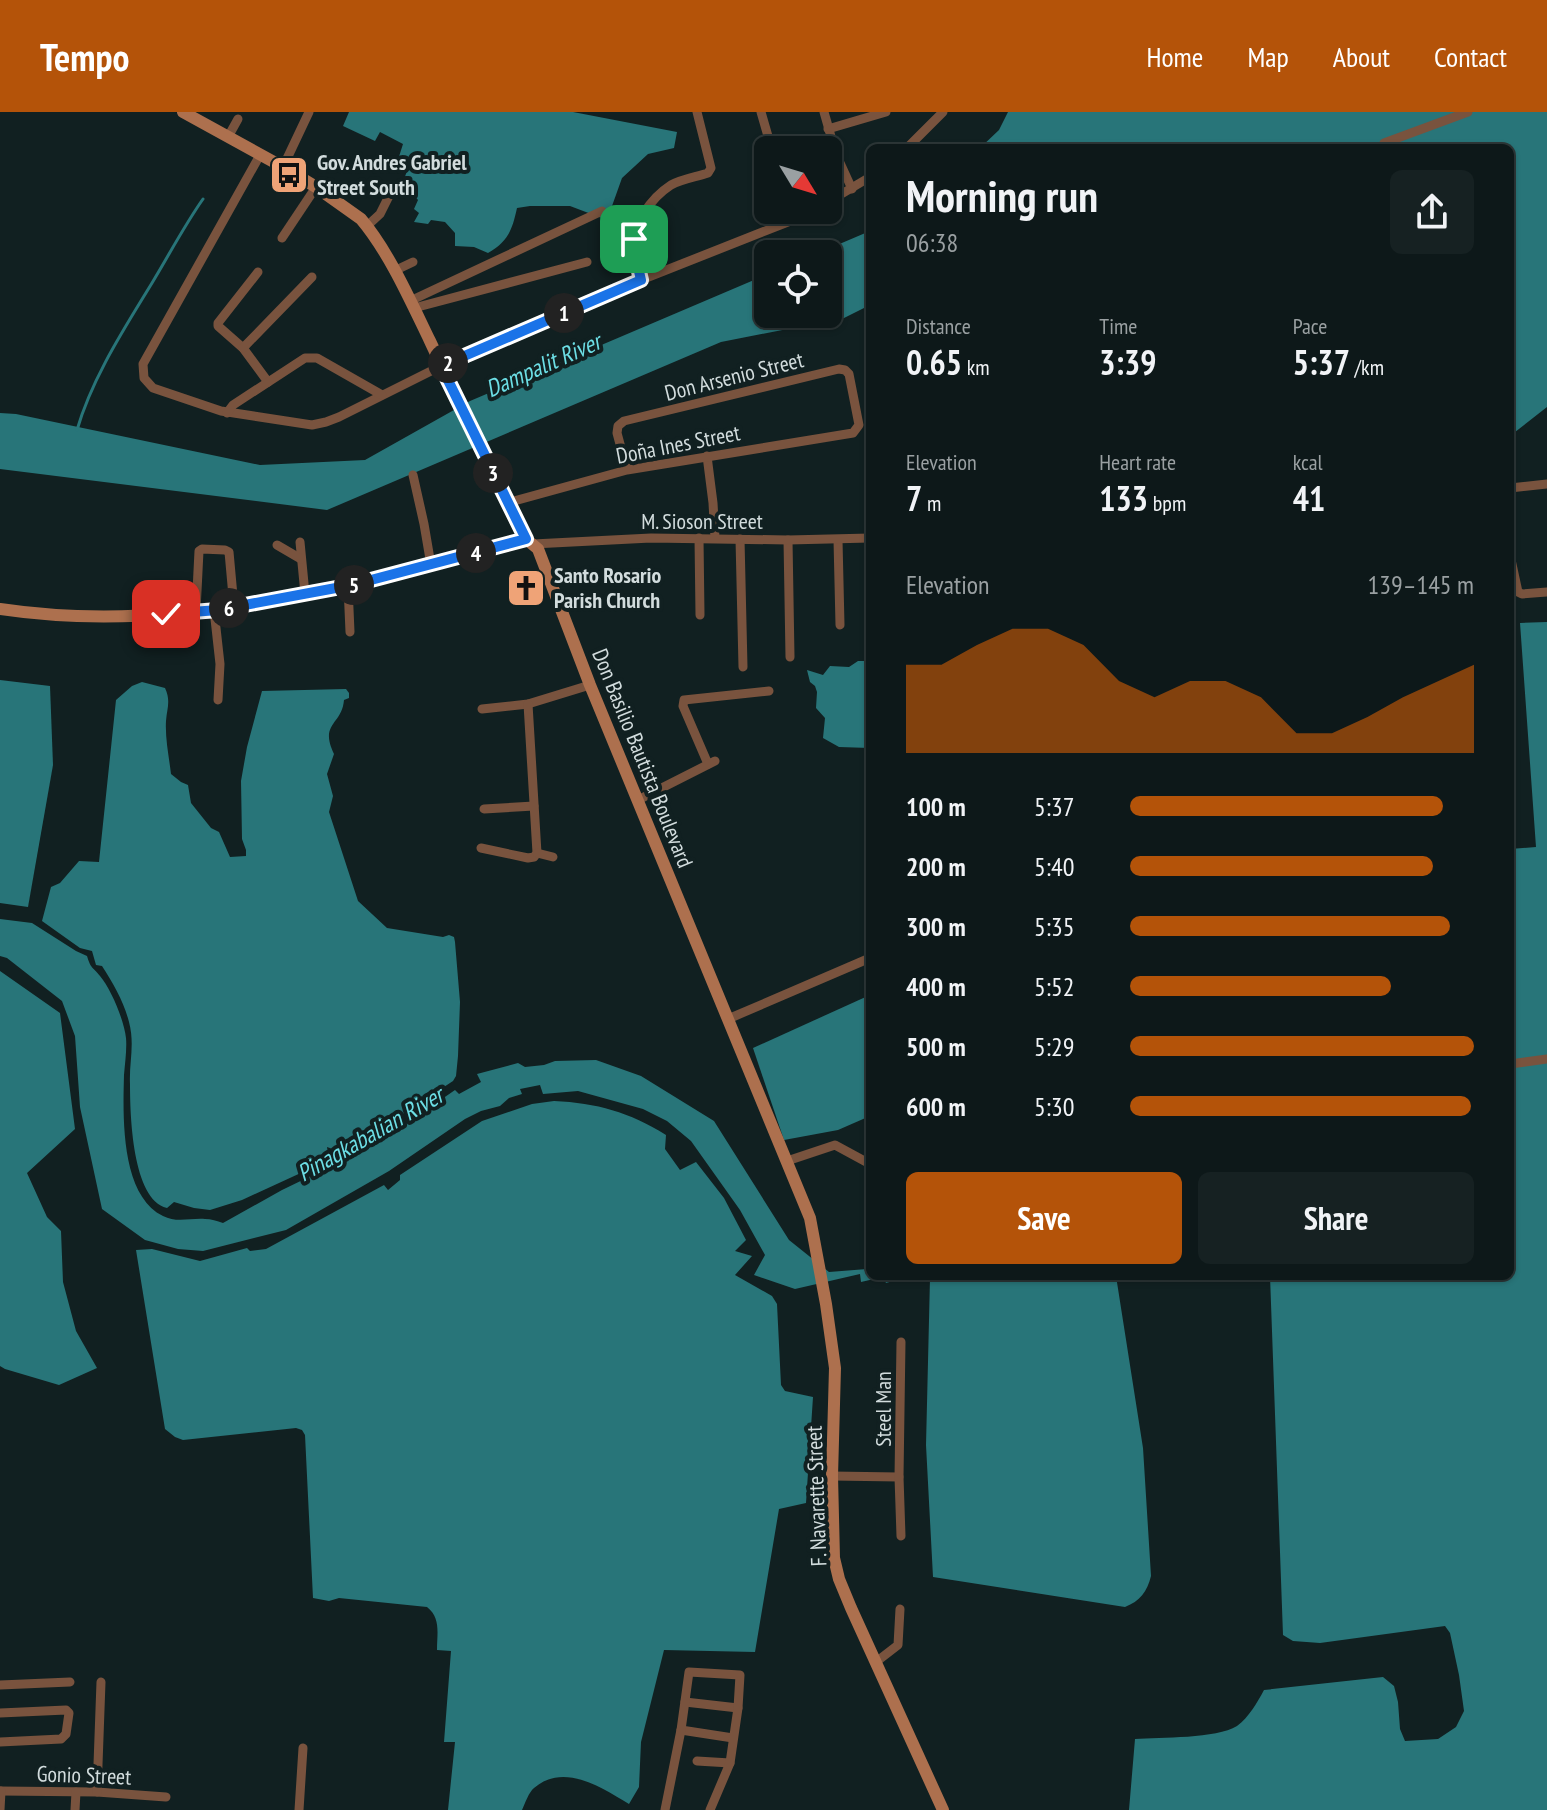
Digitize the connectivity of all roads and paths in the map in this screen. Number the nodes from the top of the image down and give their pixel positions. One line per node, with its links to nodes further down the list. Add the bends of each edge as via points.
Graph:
1 (183, 112): 12 (main road, Don Basilio Bautista Boulevard)
2 (309, 112): 16 (street)
3 (697, 112): 31 (street, via 711,168 673,184 645,211 634,239)
4 (761, 112): 11 (street)
5 (824, 112): 10 (street)
6 (886, 112): 10 (street)
7 (1468, 112): 13 (street)
8 (938, 113): 14 (street)
9 (238, 119): 12 (street)
10 (828, 129): 20 (street)
11 (768, 136)
12 (228, 137): 15 (main road, Don Basilio Bautista Boulevard)
13 (1384, 143)
14 (911, 144)
15 (260, 155): 16 (main road, Don Basilio Bautista Boulevard); 37 (street, via 142,369 153,388)
16 (283, 167): 19 (main road, Don Basilio Bautista Boulevard)
17 (866, 180): 20 (street)
18 (394, 186): 24 (street, via 380,214)
19 (316, 187): 24 (main road, Don Basilio Bautista Boulevard); 25 (street)
20 (852, 189): 21 (street)
21 (842, 194)
22 (602, 211): 32 (street)
23 (770, 224): 31 (street)
24 (367, 226): 28 (main road, Don Basilio Bautista Boulevard)
25 (282, 238)
26 (413, 262): 28 (street)
27 (587, 262): 32 (street)
28 (394, 271): 32 (main road, Don Basilio Bautista Boulevard)
29 (258, 272): 33 (street, via 218,323)
30 (312, 277): 33 (street)
31 (641, 280): 34 (street)
32 (412, 304): 34 (main road, Don Basilio Bautista Boulevard)
33 (243, 348): 35 (street)
34 (441, 366): 36 (street); 44 (main road, Don Basilio Bautista Boulevard)
35 (268, 382): 36 (street, via 305,358 317,358); 37 (street)
36 (382, 395): 37 (street, via 312,425)
37 (227, 413)
38 (857, 430): 39 (street, Doña Ines Street); 40 (street, Don Arsenio Street, via 849,374 839,369 624,421 617,433)
39 (707, 456): 40 (street, Doña Ines Street); 46 (street)
40 (627, 470): 44 (street, Doña Ines Street)
41 (413, 475): 55 (street)
42 (1547, 484): 43 (street)
43 (1514, 488)
44 (507, 503): 52 (main road, Don Basilio Bautista Boulevard)
45 (699, 538): 46 (street, M. Sioson Street); 52 (street, M. Sioson Street); 64 (street)
46 (715, 538): 48 (street, M. Sioson Street)
47 (866, 538): 50 (street, M. Sioson Street)
48 (740, 539): 49 (street, M. Sioson Street); 68 (street)
49 (788, 540): 50 (street, M. Sioson Street); 67 (street)
50 (838, 540): 65 (street)
51 (300, 542): 54 (street)
52 (530, 542): 55 (main road); 69 (main road, Don Basilio Bautista Boulevard, via 538,549)
53 (277, 545): 54 (street)
54 (301, 559): 59 (street)
55 (431, 565): 57 (main road)
56 (1514, 574): 58 (street, via 1518,592)
57 (348, 586): 59 (main road); 66 (street)
58 (1547, 592)
59 (305, 594): 60 (main road)
60 (234, 607): 62 (main road); 63 (street, via 229,552 202,549)
61 (0, 609): 63 (main road, via 67,617)
62 (214, 610): 63 (main road); 71 (street)
63 (196, 611)
64 (700, 615)
65 (840, 625)
66 (350, 632)
67 (790, 657)
68 (743, 667)
69 (590, 685): 72 (street); 74 (main road, Don Basilio Bautista Boulevard)
70 (769, 691): 74 (street, via 684,700 711,763)
71 (218, 700)
72 (528, 704): 73 (street); 75 (street)
73 (482, 709)
74 (638, 800): 81 (main road, Don Basilio Bautista Boulevard)
75 (534, 806): 76 (street); 78 (street)
76 (484, 809)
77 (481, 848): 78 (street, via 528,858)
78 (537, 853): 79 (street)
79 (553, 857)
80 (866, 960): 81 (street)
81 (728, 1019): 84 (main road, Don Basilio Bautista Boulevard)
82 (1547, 1059): 83 (street)
83 (1514, 1063)
84 (787, 1161): 85 (street, via 835,1145); 86 (main road, Don Basilio Bautista Boulevard, via 810,1218)
85 (866, 1162)
86 (826, 1304): 88 (main road, F. Navarette Street, via 835,1368)
87 (901, 1342): 89 (street, Steel Man)
88 (832, 1476): 89 (street, Steel Man); 92 (main road, F. Navarette Street, via 834,1558)
89 (899, 1477): 90 (street, Steel Man)
90 (901, 1536)
91 (900, 1609): 92 (street, via 898,1645)
92 (876, 1662): 116 (main road, F. Navarette Street)
93 (70, 1682): 95 (street)
94 (101, 1682): 107 (street)
95 (0, 1685)
96 (685, 1702): 97 (street); 97 (street, via 689,1672 740,1675); 99 (street)
97 (738, 1708): 100 (street)
98 (0, 1713): 101 (street, via 69,1713 61,1739)
99 (681, 1730): 100 (street); 114 (street)
100 (733, 1738): 104 (street)
101 (0, 1742)
102 (303, 1748): 113 (street)
103 (697, 1761): 104 (street)
104 (730, 1763): 115 (street)
105 (1, 1791): 106 (street, Gonio Street); 110 (street)
106 (76, 1792): 107 (street, Gonio Street); 111 (street)
107 (97, 1792): 108 (street, Gonio Street)
108 (143, 1796): 109 (street, Gonio Street); 112 (street)
109 (166, 1797)
110 (0, 1810)
111 (75, 1810)
112 (142, 1810)
113 (299, 1810)
114 (665, 1810)
115 (710, 1810)
116 (943, 1810)

